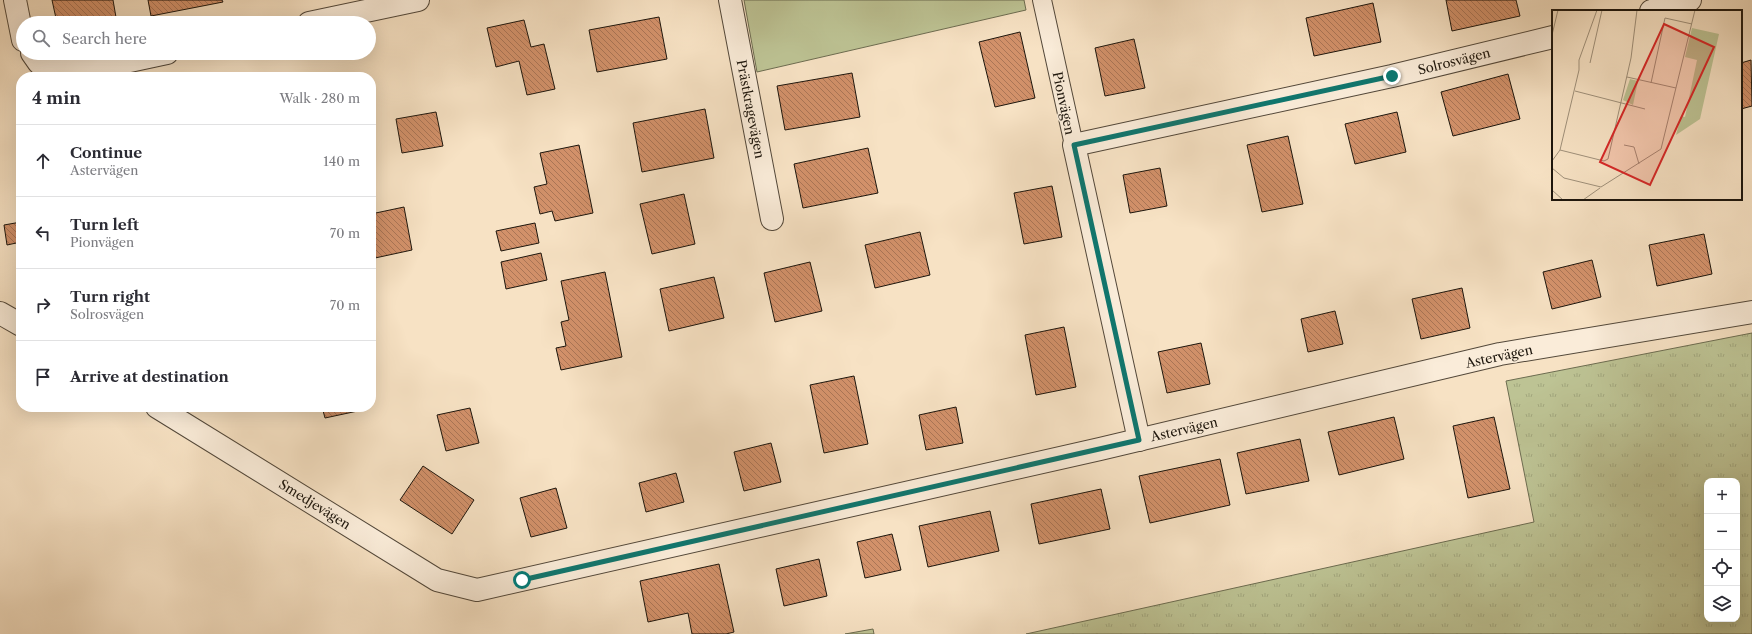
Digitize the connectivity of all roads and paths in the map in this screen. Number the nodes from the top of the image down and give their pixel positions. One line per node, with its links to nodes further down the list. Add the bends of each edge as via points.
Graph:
1 (15, 0): 7 (street)
2 (418, 0): 8 (street)
3 (730, 0): 13 (street, Prästkragevägen)
4 (1042, 0): 12 (street, Pionvägen)
5 (1690, 0): 6 (street)
6 (1655, 10)
7 (18, 16)
8 (342, 16)
9 (1552, 37): 12 (street, Solrosvägen, via 1392,76)
10 (39, 60): 11 (street, via 64,71 97,68)
11 (134, 60)
12 (1074, 145): 18 (street, Pionvägen)
13 (772, 219)
14 (1752, 312): 18 (street, Astervägen, via 1500,354)
15 (0, 313): 16 (street)
16 (16, 322)
17 (171, 412): 19 (street, Smedjevägen, via 437,580)
18 (1139, 440): 19 (street, Astervägen)
19 (477, 590)

